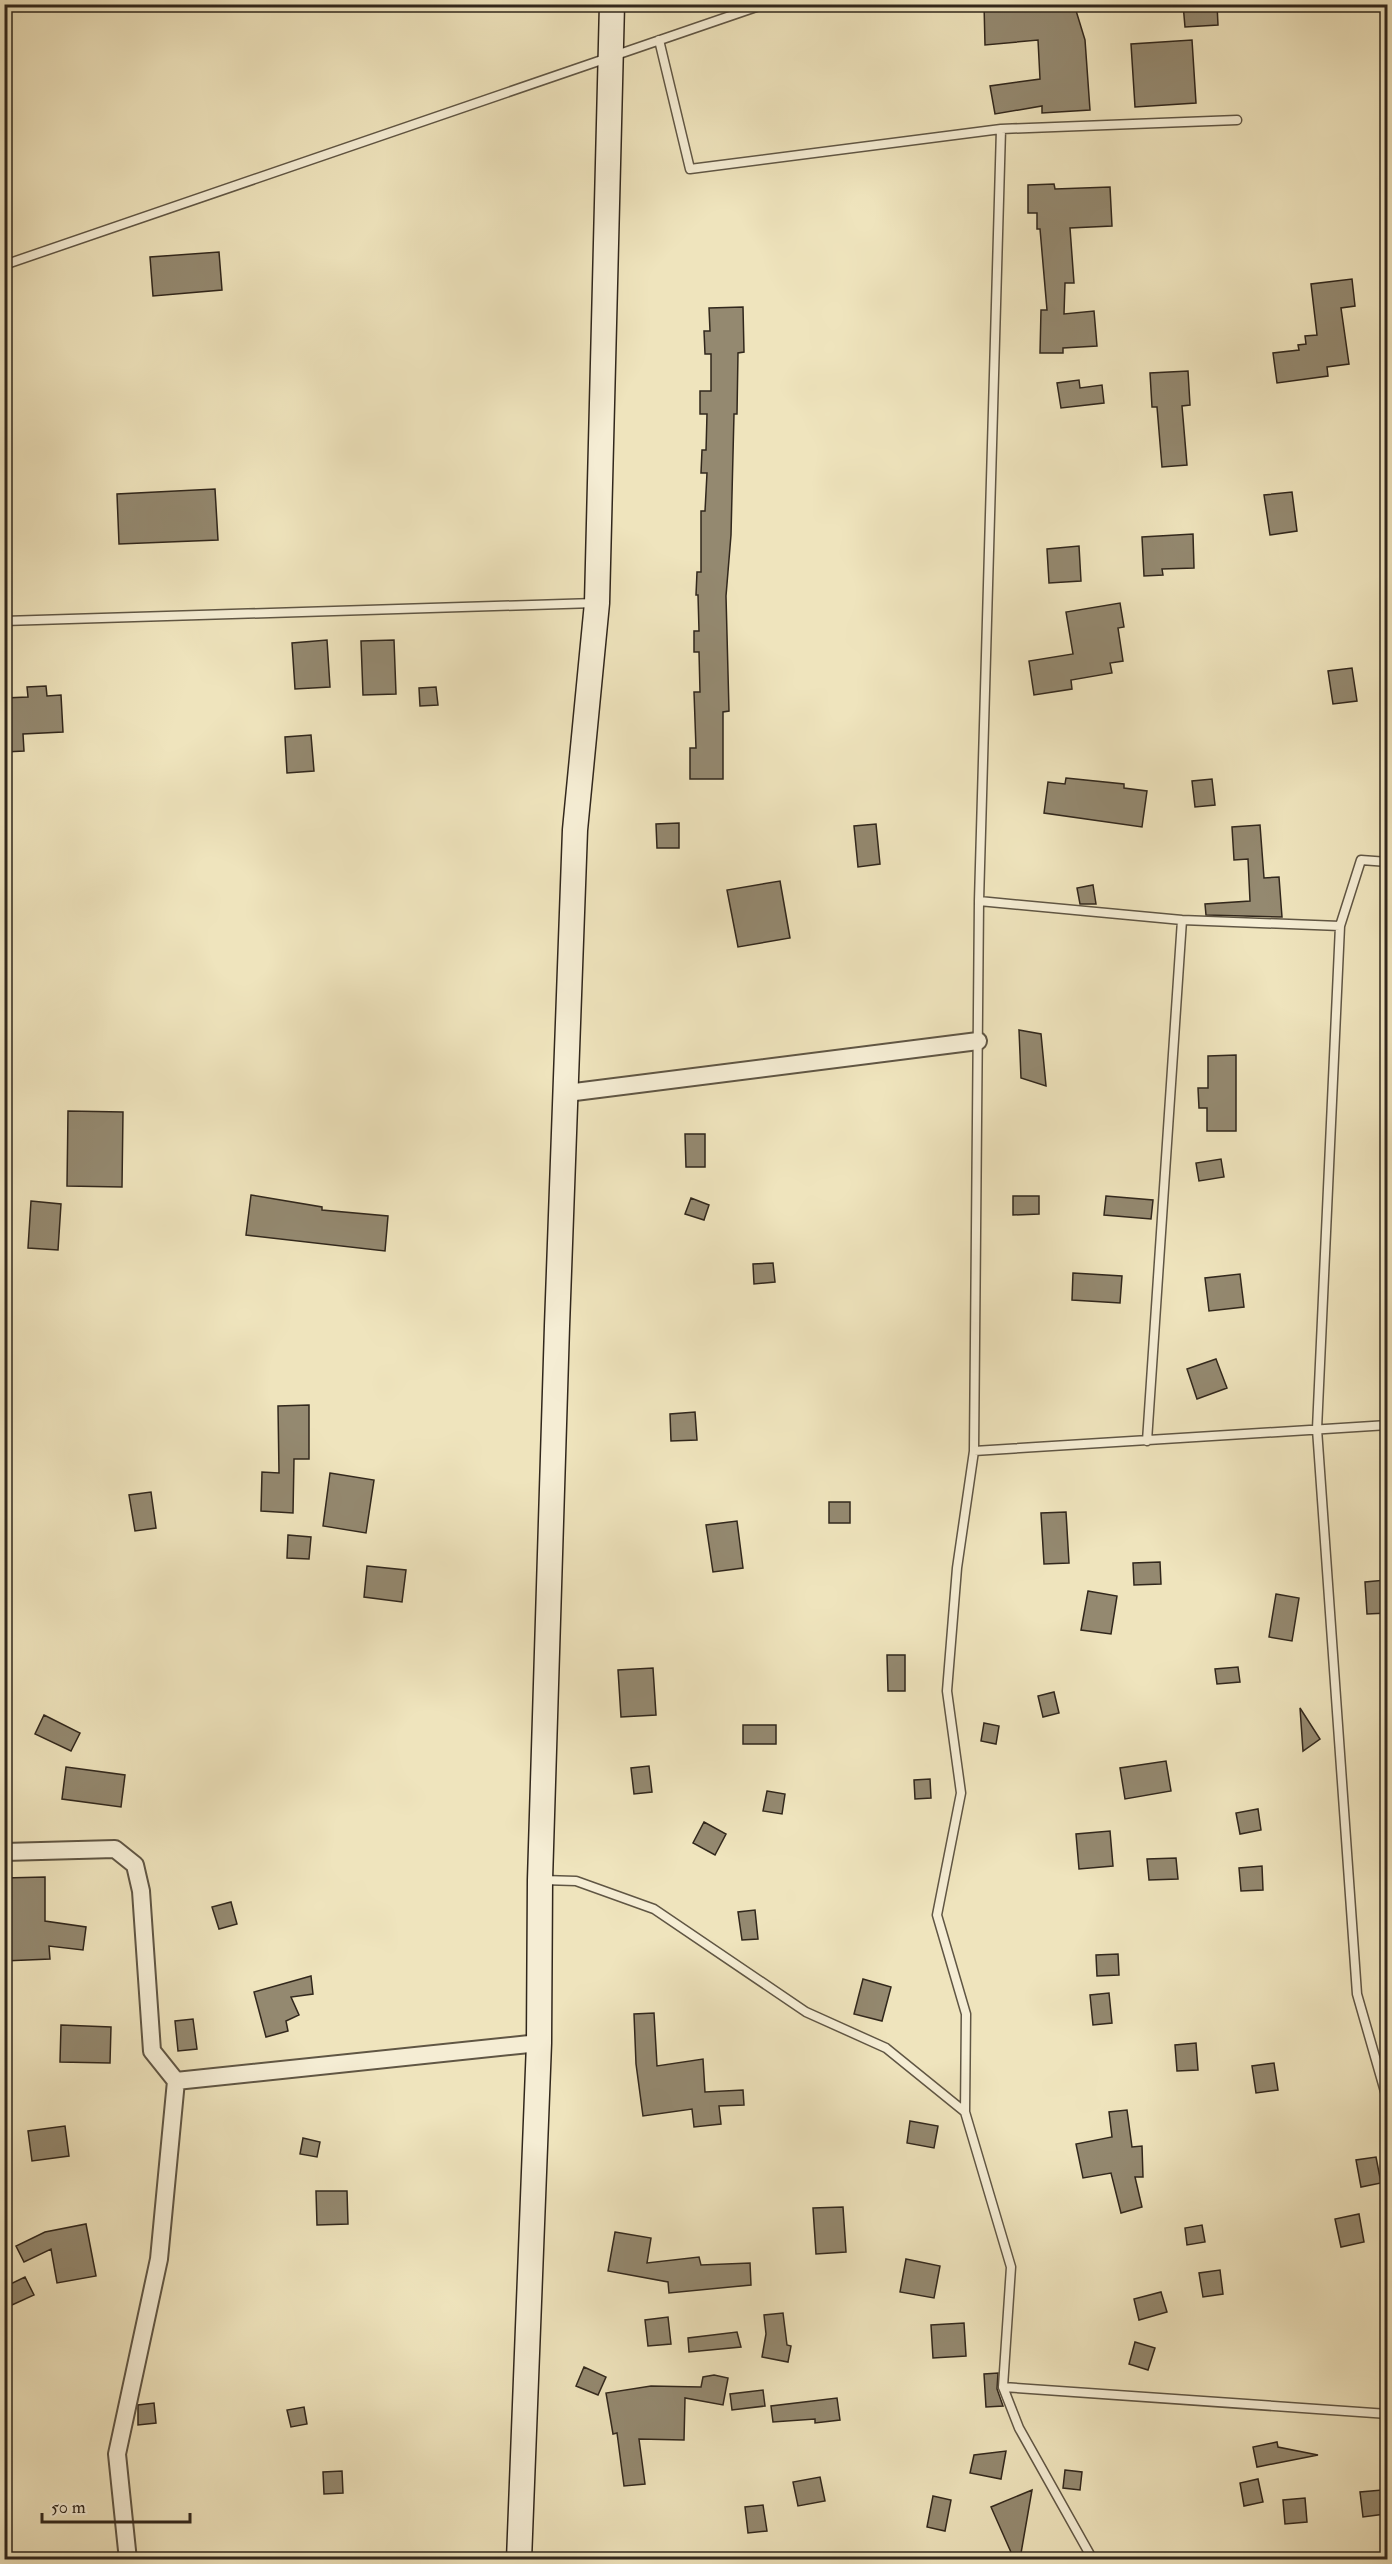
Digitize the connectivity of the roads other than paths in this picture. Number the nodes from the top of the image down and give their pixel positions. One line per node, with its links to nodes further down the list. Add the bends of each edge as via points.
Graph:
1 (612, 4): 4 (main road)
2 (765, 4): 3 (lane)
3 (659, 40): 4 (lane); 6 (lane, via 690,170)
4 (611, 57): 7 (lane); 8 (main road)
5 (1237, 120): 6 (lane)
6 (1001, 129): 11 (lane)
7 (4, 265)
8 (597, 603): 9 (lane); 15 (main road, via 575,830)
9 (4, 621)
10 (1388, 862): 13 (lane, via 1361,860)
11 (980, 901): 12 (lane); 14 (lane)
12 (1182, 920): 13 (lane); 18 (lane)
13 (1340, 926): 17 (lane)
14 (978, 1041): 15 (street); 19 (lane)
15 (567, 1093): 21 (main road)
16 (1388, 1425): 17 (lane)
17 (1317, 1429): 18 (lane); 24 (lane, via 1357,1994)
18 (1147, 1442): 19 (lane)
19 (974, 1452): 25 (lane, via 957,1568 947,1691 962,1793 937,1915 966,2014)
20 (4, 1852): 23 (street, via 115,1848 135,1865 141,1891 152,2051)
21 (540, 1880): 22 (main road); 25 (lane, via 576,1881 654,1909 806,2012 886,2048)
22 (539, 2043): 23 (street); 29 (main road)
23 (176, 2081): 28 (street, via 159,2259 117,2454)
24 (1388, 2102)
25 (964, 2112): 26 (lane, via 1011,2267)
26 (1003, 2387): 27 (lane); 30 (lane, via 1018,2428)
27 (1388, 2414)
28 (128, 2559)
29 (519, 2559)
30 (1093, 2559)

